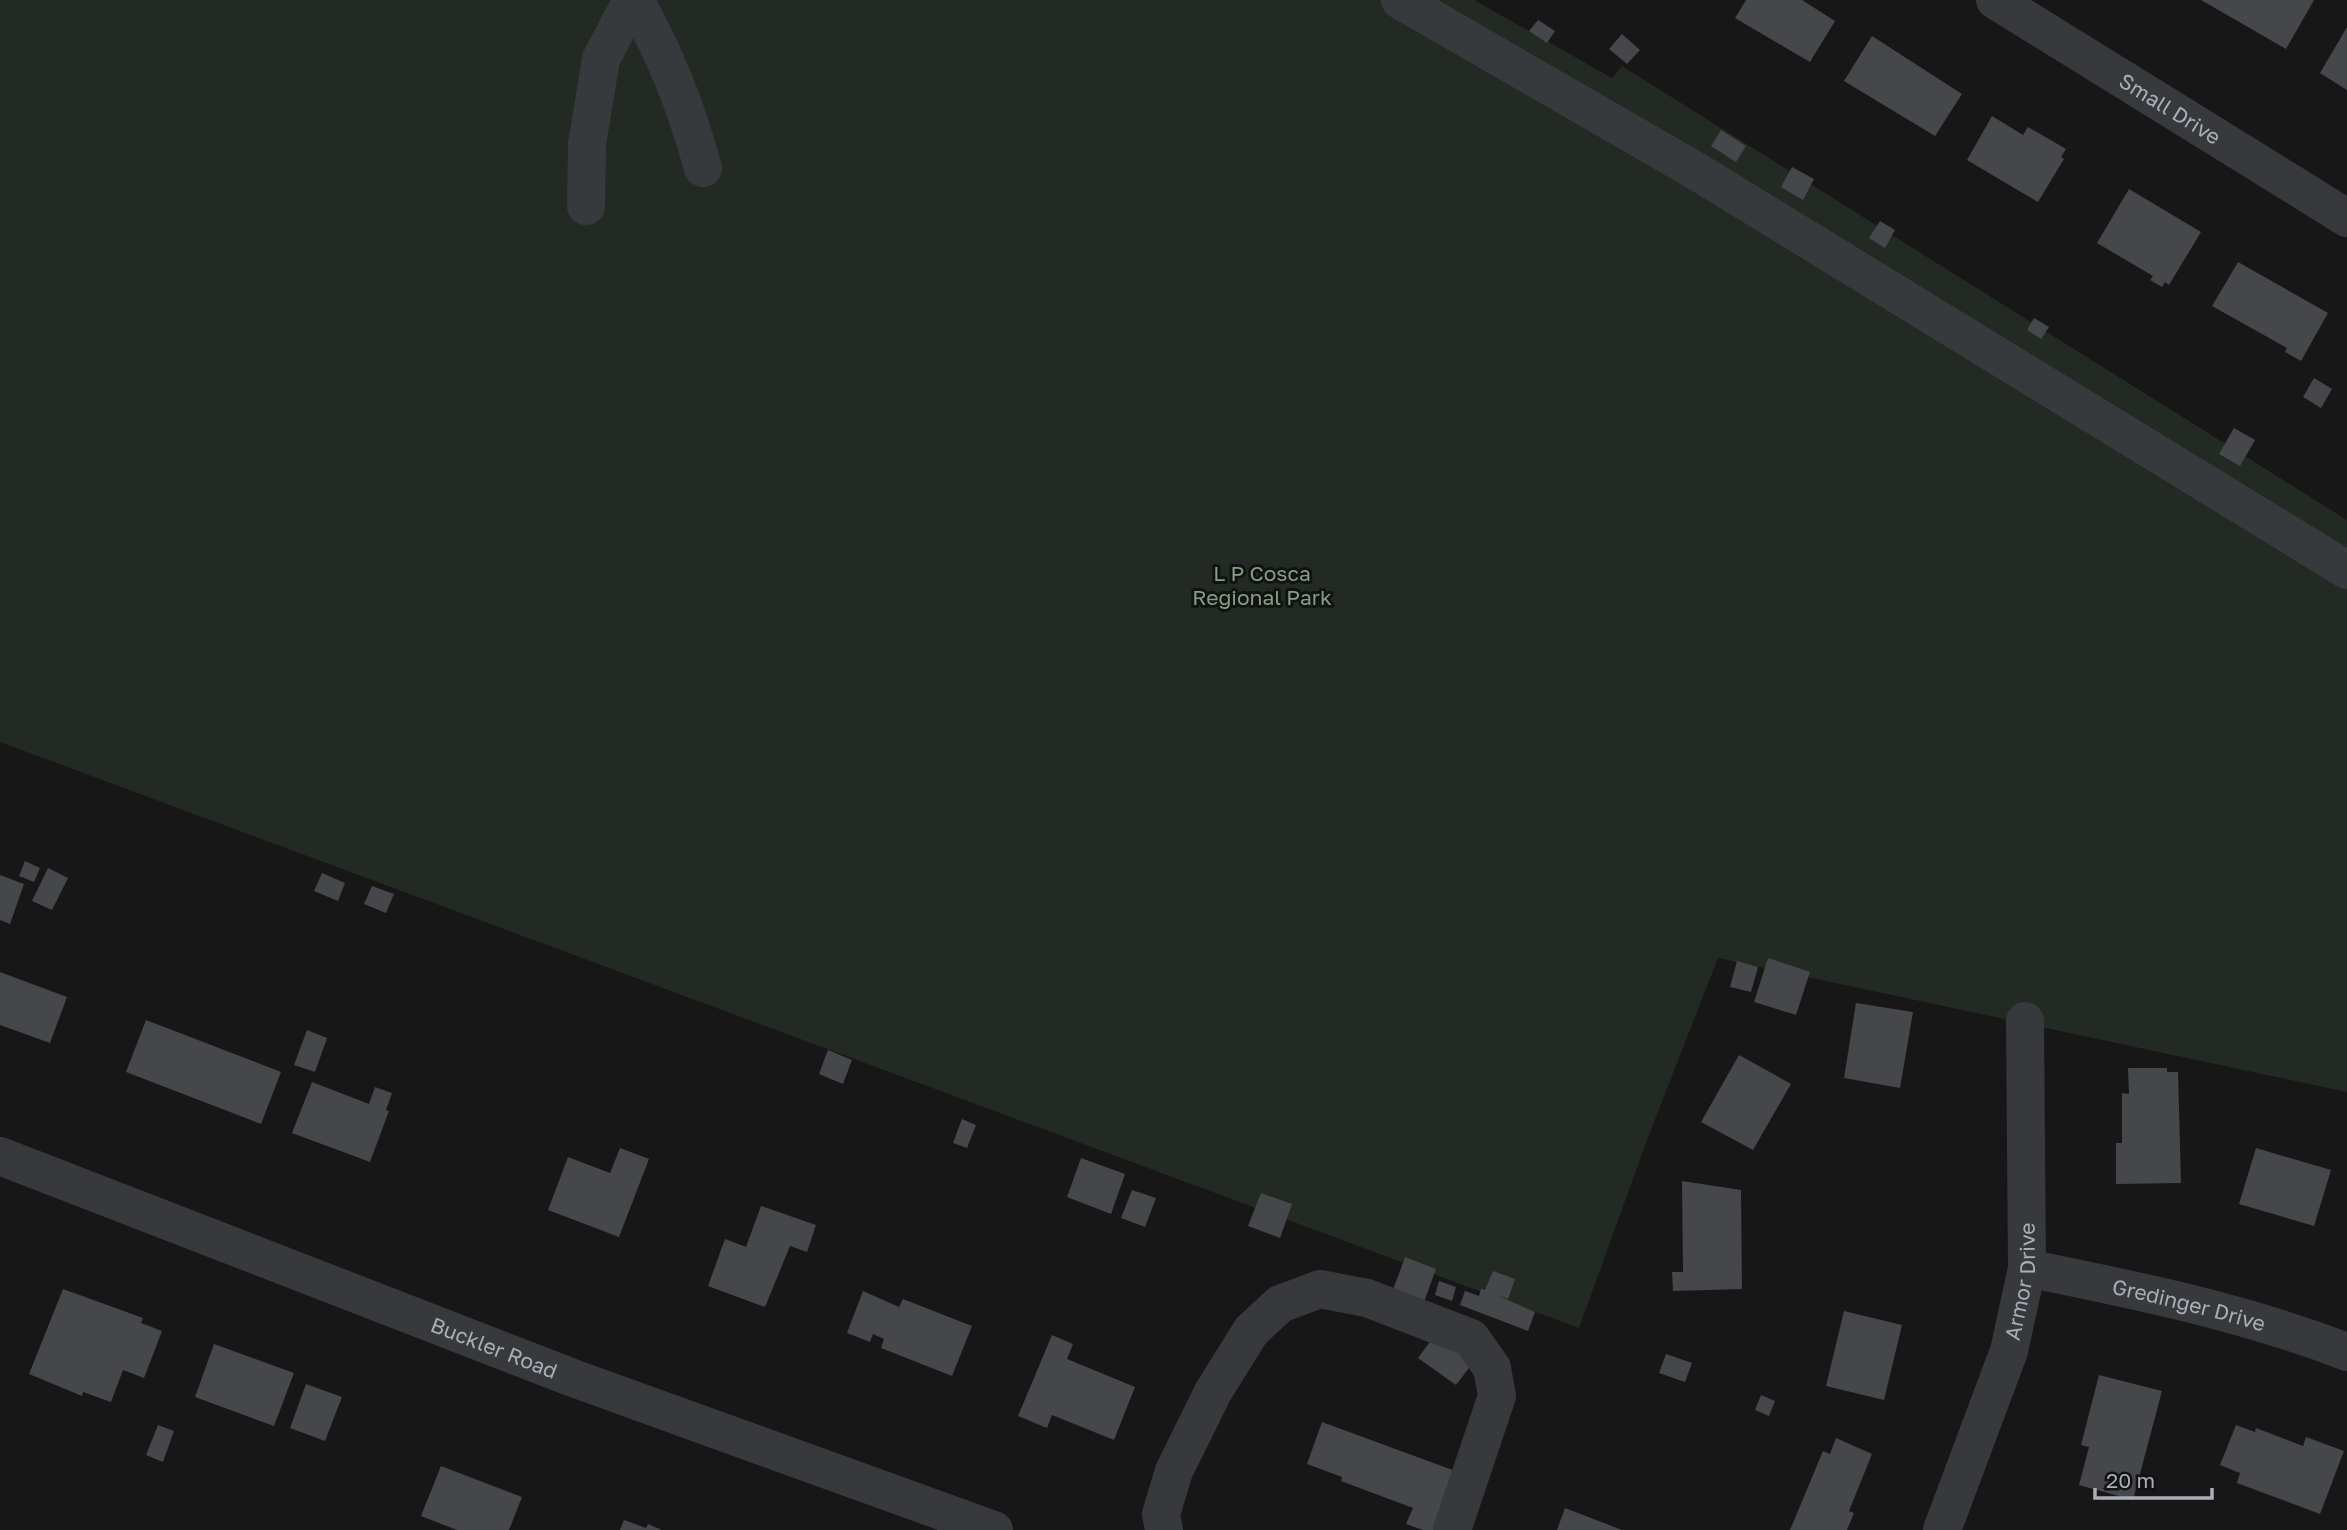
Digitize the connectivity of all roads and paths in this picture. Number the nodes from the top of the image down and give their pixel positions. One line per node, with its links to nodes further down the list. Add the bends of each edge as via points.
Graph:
1 (634, 0): 4 (street, via 685,102); 5 (street, via 601,59 587,144)
2 (1400, 0): 7 (street, via 1696,172)
3 (1995, 0): 6 (street, Small Drive)
4 (703, 168)
5 (586, 205)
6 (2347, 218)
7 (2347, 570)
8 (2025, 1021): 10 (street, Armor Drive)
9 (0, 1156): 12 (street, Buckler Road, via 573,1378)
10 (2027, 1268): 11 (street, Gredinger Drive, via 2187,1300 2279,1326); 15 (street, Armor Drive, via 2009,1351)
11 (2347, 1352)
12 (994, 1530)
13 (1164, 1530): 14 (street, via 1161,1514 1174,1471 1213,1392 1251,1331 1280,1304 1320,1289 1367,1298 1471,1338 1492,1368 1497,1396)
14 (1452, 1530)
15 (1942, 1530)

